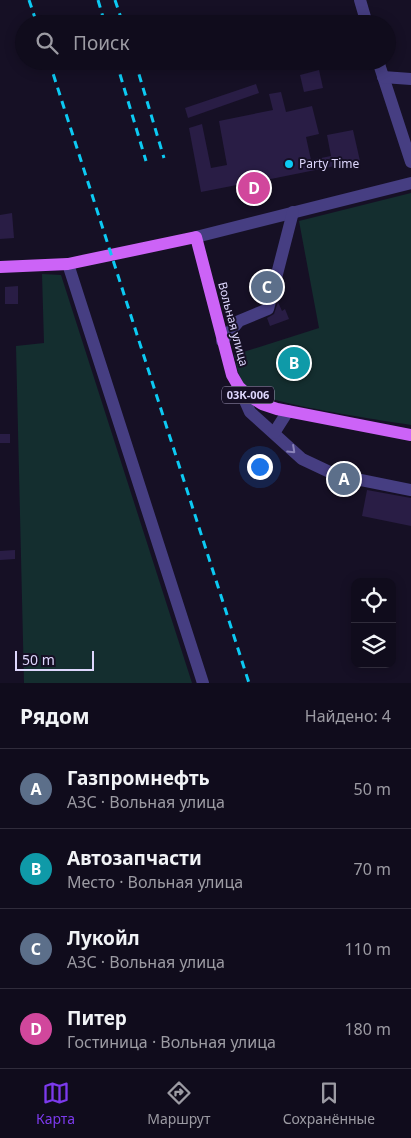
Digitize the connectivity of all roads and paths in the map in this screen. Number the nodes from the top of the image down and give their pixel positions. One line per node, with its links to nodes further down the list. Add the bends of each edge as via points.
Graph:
1 (360, 0): 2 (street)
2 (364, 15)
3 (381, 70): 4 (street)
4 (383, 77): 5 (street); 6 (street)
5 (411, 79)
6 (411, 162)
7 (411, 183): 8 (street)
8 (293, 212): 9 (street); 12 (street, via 268,309 238,320)
9 (196, 236): 10 (main road); 12 (main road, Вольная улица / 03К-006)
10 (68, 264): 11 (main road); 18 (street)
11 (0, 268)
12 (222, 341): 13 (main road, Вольная улица / 03К-006)
13 (239, 387): 14 (main road, Вольная улица / 03К-006, via 262,404); 15 (street, via 250,412)
14 (288, 411): 15 (street); 16 (main road, Вольная улица / 03К-006)
15 (274, 433): 17 (street, one-way to 17, via 302,459 336,475)
16 (411, 435)
17 (411, 490)
18 (203, 683)

